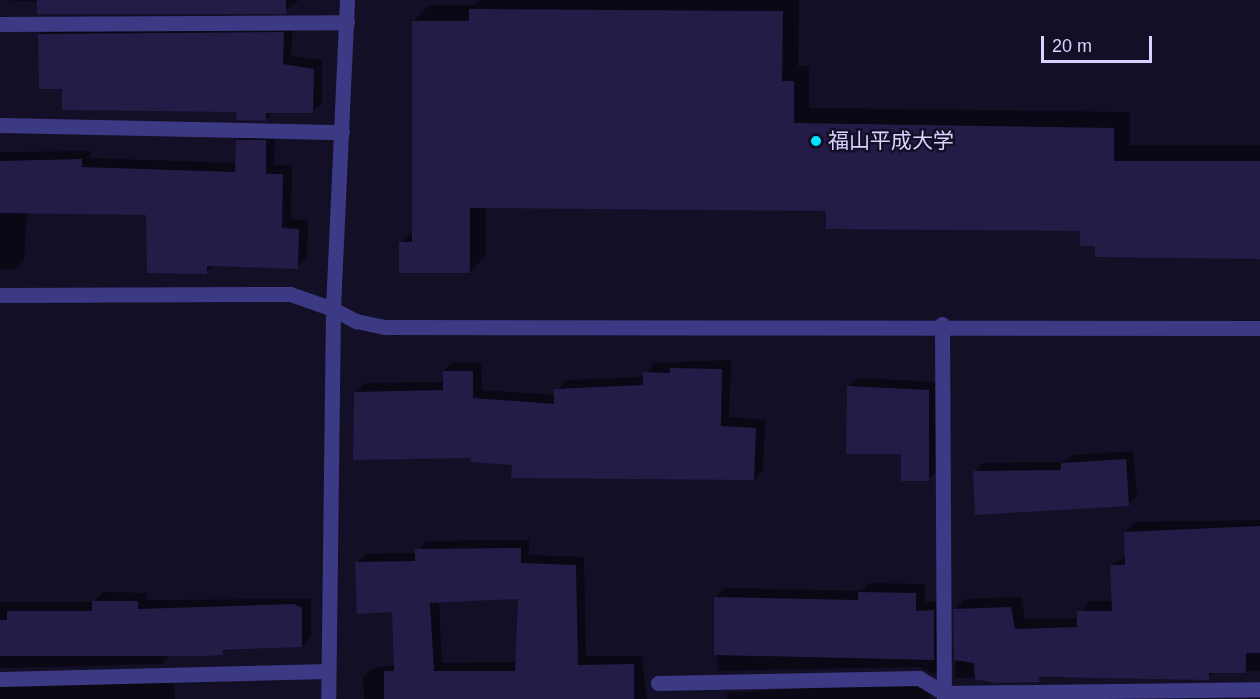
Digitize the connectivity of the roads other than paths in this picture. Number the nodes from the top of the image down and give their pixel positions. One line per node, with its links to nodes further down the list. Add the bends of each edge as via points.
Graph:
1 (348, 0): 2 (street)
2 (347, 22): 3 (street); 5 (street)
3 (0, 24)
4 (0, 125): 5 (street)
5 (342, 132): 7 (street)
6 (0, 295): 7 (street, via 290,294)
7 (333, 309): 8 (street, via 385,327); 10 (street)
8 (942, 324): 9 (street); 14 (street)
9 (1260, 327)
10 (328, 671): 11 (street); 15 (street)
11 (0, 679)
12 (658, 683): 14 (street, via 919,678)
13 (1260, 689): 14 (street)
14 (944, 696)
15 (328, 699)

